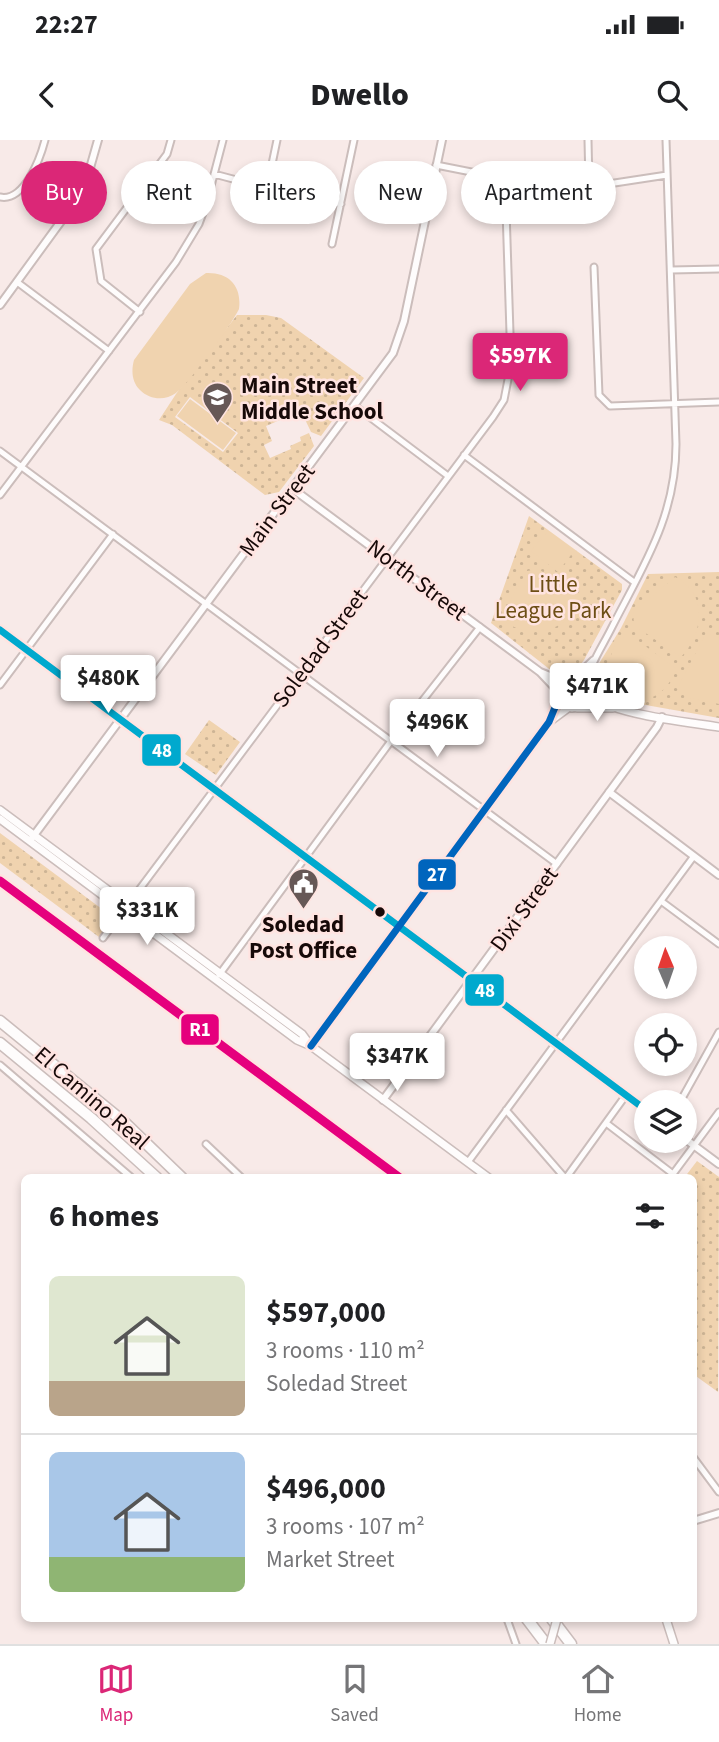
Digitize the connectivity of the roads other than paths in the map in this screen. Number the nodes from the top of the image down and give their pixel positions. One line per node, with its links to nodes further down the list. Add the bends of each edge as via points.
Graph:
1 (45, 140): 16 (street, via 34,170 17,195)
2 (98, 140): 25 (street, via 78,198)
3 (171, 140): 27 (street, via 167,154 96,249 101,281)
4 (223, 140): 13 (street)
5 (277, 140): 10 (street)
6 (354, 140): 17 (street)
7 (442, 140): 11 (street, Main Street)
8 (588, 140): 12 (street)
9 (666, 140): 14 (street)
10 (273, 161)
11 (437, 161)
12 (588, 161)
13 (216, 166)
14 (667, 175): 15 (street); 24 (street)
15 (616, 183)
16 (4, 198)
17 (341, 204): 21 (street)
18 (199, 224): 27 (street)
19 (424, 224): 31 (street, Main Street, via 400,337)
20 (506, 224): 33 (street, Soledad Street, via 508,386 504,400)
21 (332, 244)
22 (594, 267): 30 (street, via 599,395 610,406)
23 (719, 269): 24 (street)
24 (671, 270): 30 (street)
25 (17, 282): 26 (street); 28 (street)
26 (0, 305)
27 (140, 312): 28 (street)
28 (109, 351): 34 (street)
29 (719, 402): 30 (street)
30 (675, 403): 40 (street, via 671,496 659,534)
31 (355, 407): 35 (street); 36 (street, Main Street)
32 (0, 451): 34 (street)
33 (464, 456): 35 (street, Soledad Street); 40 (street)
34 (21, 467): 37 (street); 38 (street)
35 (448, 475): 39 (street, Soledad Street)
36 (293, 489): 39 (street, North Street); 41 (street, Main Street)
37 (0, 495)
38 (113, 534): 41 (street); 44 (street)
39 (387, 558): 42 (street, North Street); 47 (street, Soledad Street)
40 (634, 582): 45 (street)
41 (206, 604): 47 (street); 58 (street, Main Street)
42 (480, 627): 46 (street, North Street); 61 (street)
43 (0, 630): 44 (street)
44 (27, 650): 50 (street); 58 (street)
45 (593, 660): 48 (street); 52 (street)
46 (540, 672): 49 (street, North Street); 51 (street, North Street)
47 (302, 674): 61 (street); 62 (street, Soledad Street)
48 (574, 678): 49 (main road); 52 (main road)
49 (562, 681): 51 (main road)
50 (0, 685)
51 (557, 690): 53 (main road)
52 (587, 690): 55 (main road); 56 (main road, via 596,701)
53 (558, 700): 54 (main road); 59 (main road)
54 (568, 708): 55 (main road); 59 (main road)
55 (577, 708): 56 (main road)
56 (614, 708): 57 (main road)
57 (662, 717): 60 (main road); 63 (street, Dixi Street)
58 (121, 720): 62 (street); 67 (street, Main Street)
59 (549, 722): 65 (main road)
60 (719, 727)
61 (391, 741): 65 (street); 69 (street)
62 (215, 790): 69 (street); 73 (street, Soledad Street)
63 (609, 792): 68 (street); 70 (street, Dixi Street)
64 (0, 810): 67 (main road)
65 (485, 811): 70 (street); 74 (main road)
66 (0, 819): 67 (main road)
67 (32, 838): 73 (main road)
68 (694, 856): 71 (street); 72 (street)
69 (306, 858): 74 (street); 77 (street)
70 (557, 864): 78 (street, Dixi Street)
71 (719, 875)
72 (661, 901): 76 (street); 82 (street)
73 (125, 908): 75 (street, Soledad Street); 77 (main road)
74 (399, 926): 78 (street); 83 (main road)
75 (103, 938)
76 (719, 944)
77 (217, 977): 83 (main road, via 302,1034)
78 (471, 981): 82 (street); 87 (street, Dixi Street)
79 (0, 1021): 100 (highway, El Camino Real, via 125,1123)
80 (719, 1032): 85 (street)
81 (0, 1043): 99 (highway, El Camino Real)
82 (555, 1043): 86 (street); 89 (street)
83 (311, 1046): 87 (main road)
84 (0, 1065): 98 (street)
85 (687, 1090)
86 (626, 1096): 88 (street); 91 (street)
87 (383, 1100): 96 (main road)
88 (634, 1102)
89 (506, 1110): 96 (street); 103 (street)
90 (719, 1112): 92 (street)
91 (606, 1123): 104 (street); 105 (street)
92 (697, 1141)
93 (206, 1144): 101 (street)
94 (697, 1147): 97 (street)
95 (688, 1153): 106 (street)
96 (468, 1161): 102 (main road)
97 (719, 1164)
98 (127, 1174)
99 (153, 1174)
100 (178, 1174)
101 (238, 1174)
102 (484, 1174)
103 (562, 1174)
104 (569, 1174)
105 (669, 1174)
106 (672, 1174)
107 (697, 1462): 108 (street)
108 (719, 1492)
109 (719, 1513): 110 (street)
110 (697, 1520)
111 (508, 1622): 116 (street)
112 (530, 1622): 117 (highway)
113 (553, 1622): 117 (main road, bridge)
114 (556, 1622): 118 (highway)
115 (667, 1622): 119 (main road)
116 (516, 1644)
117 (548, 1644)
118 (572, 1644)
119 (674, 1644)

